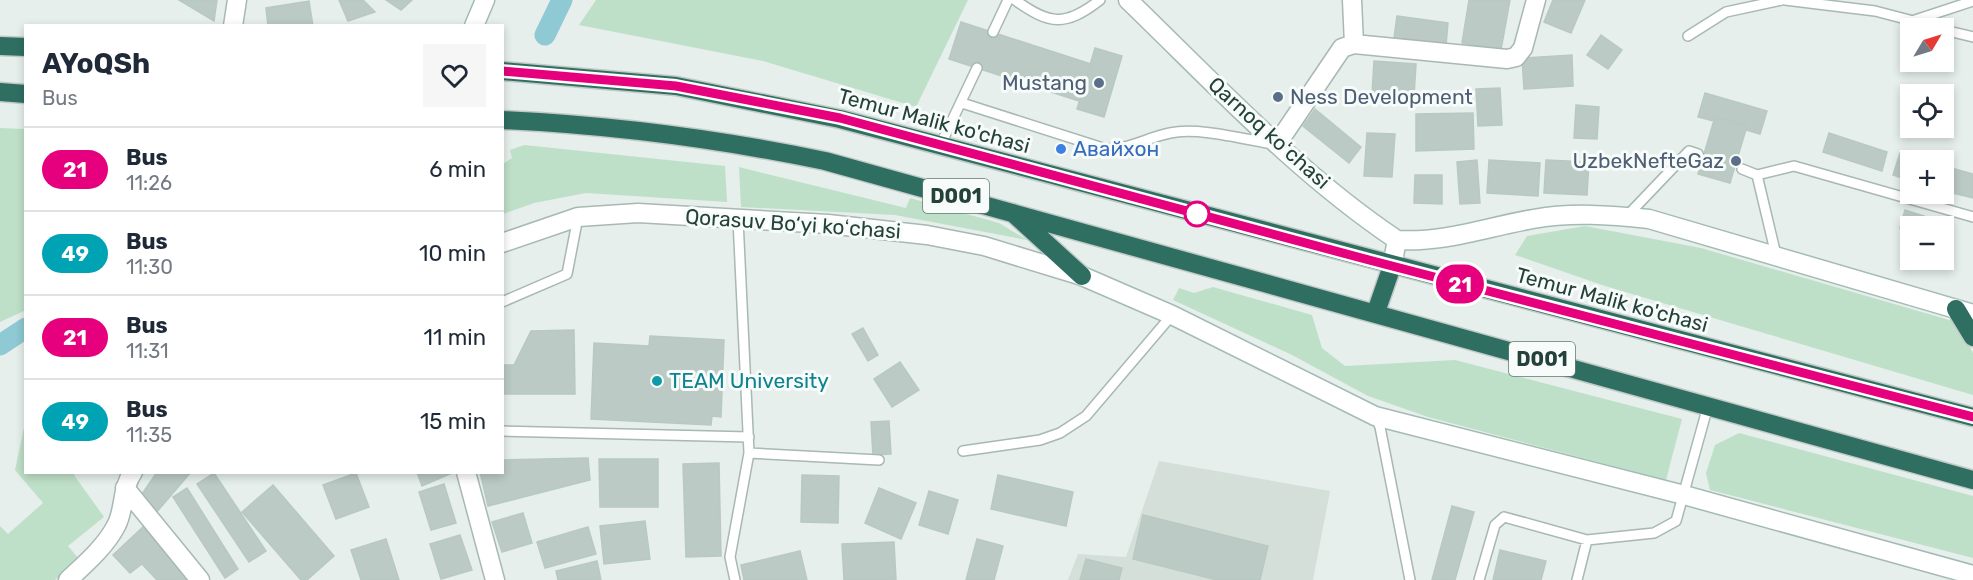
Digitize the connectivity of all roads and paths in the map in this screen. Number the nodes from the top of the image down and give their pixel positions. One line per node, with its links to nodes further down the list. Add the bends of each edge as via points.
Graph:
1 (237, 0): 13 (street)
2 (485, 0): 14 (street)
3 (1008, 0): 15 (lane)
4 (1015, 0): 5 (lane, via 1045,18 1064,21)
5 (1100, 0)
6 (1128, 0): 28 (street, Qarnoq koʻchasi)
7 (1352, 0): 19 (street)
8 (1536, 0): 19 (street, via 1523,48 1516,57)
9 (1783, 0): 11 (lane, via 1875,11); 17 (lane, via 1726,12)
10 (1973, 1): 12 (lane)
11 (1901, 18)
12 (1921, 18)
13 (233, 24)
14 (475, 24)
15 (993, 32)
16 (1954, 32): 18 (lane)
17 (1688, 36)
18 (1973, 37)
19 (1354, 44): 28 (street, via 1342,48)
20 (0, 46): 21 (highway)
21 (24, 47)
22 (977, 68): 26 (lane)
23 (504, 71): 29 (highway, Temur Malik ko'chasi / D001, via 676,86 731,95 840,118)
24 (0, 92): 25 (highway)
25 (24, 94)
26 (962, 104): 28 (lane, via 1106,149 1128,148 1186,131); 29 (lane)
27 (504, 120): 33 (highway, D001, via 657,133 772,150)
28 (1277, 144): 38 (street, Qarnoq koʻchasi, via 1364,218)
29 (940, 146): 41 (highway, Temur Malik ko'chasi / D001)
30 (1698, 154): 35 (lane, via 1689,151)
31 (1742, 170): 32 (lane)
32 (1757, 175): 36 (lane, via 1794,166); 40 (lane)
33 (1009, 210): 42 (highway); 44 (highway, D001)
34 (578, 217): 37 (street, Qorasuv Bo‘yi koʻchasi, via 639,213); 39 (street, Qorasuv Bo‘yi koʻchasi); 43 (lane, via 567,274)
35 (1627, 217): 38 (street, via 1554,216 1462,236); 40 (street, via 1649,219)
36 (1973, 217)
37 (738, 219): 42 (street, Qorasuv Bo‘yi koʻchasi, via 927,235 984,246); 52 (lane)
38 (1397, 240): 41 (street)
39 (504, 242)
40 (1776, 255): 45 (street)
41 (1392, 266): 44 (highway); 50 (highway, Temur Malik ko'chasi / D001)
42 (1082, 276): 46 (street, Qorasuv Bo‘yi koʻchasi)
43 (504, 301)
44 (1376, 312): 48 (highway, D001)
45 (1964, 312): 47 (highway)
46 (1172, 315): 49 (street, Qorasuv Bo‘yi koʻchasi); 53 (lane, via 1086,416 1060,433 1040,440)
47 (1973, 337)
48 (1707, 406): 58 (highway, D001); 59 (lane)
49 (1375, 416): 59 (street, Qorasuv Bo‘yi koʻchasi); 66 (lane)
50 (1973, 417)
51 (504, 431): 52 (lane)
52 (749, 437): 54 (lane)
53 (963, 451)
54 (749, 453): 55 (lane); 65 (lane, via 730,557)
55 (879, 459)
56 (467, 474): 64 (street)
57 (129, 480): 62 (street, via 117,525); 63 (street)
58 (1973, 480)
59 (1683, 495): 60 (lane, via 1676,521 1668,527 1654,533); 61 (street, Qorasuv Bo‘yi koʻchasi)
60 (1587, 540): 67 (lane, via 1504,518 1495,525); 68 (lane)
61 (1973, 575)
62 (69, 580)
63 (200, 580)
64 (495, 580)
65 (735, 580)
66 (1410, 580)
67 (1479, 580)
68 (1577, 580)

